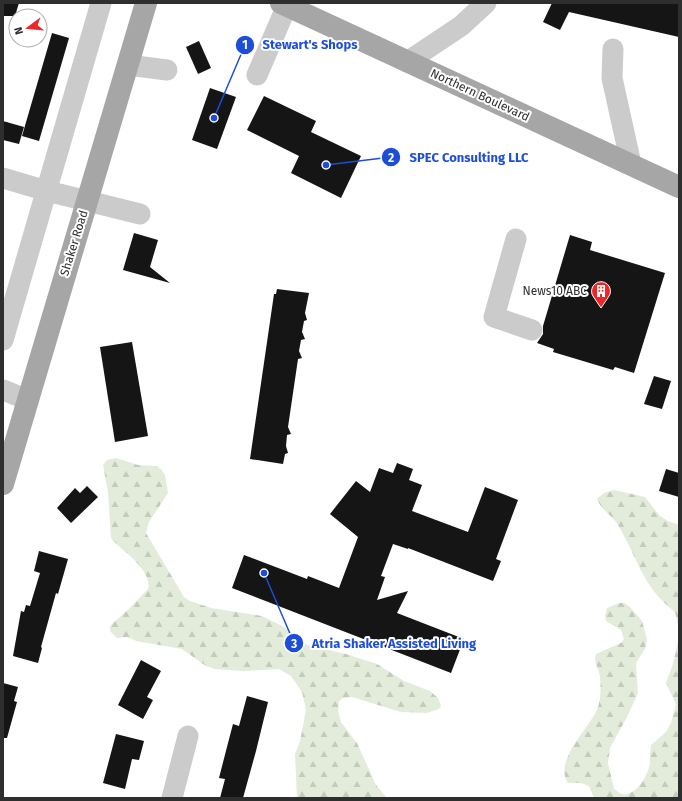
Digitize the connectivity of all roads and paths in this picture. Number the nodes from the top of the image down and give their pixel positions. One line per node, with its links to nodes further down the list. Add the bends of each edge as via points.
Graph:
1 (101, 3): 13 (street)
2 (146, 3): 7 (main road, Shaker Road)
3 (486, 3): 6 (street, via 461,26)
4 (285, 4): 6 (main road, Northern Boulevard); 9 (street)
5 (613, 49): 10 (street, via 615,93)
6 (407, 62): 10 (main road, Northern Boulevard)
7 (128, 65): 8 (street); 14 (main road, Shaker Road)
8 (167, 70)
9 (257, 75)
10 (631, 164): 12 (main road, Northern Boulevard)
11 (3, 178): 13 (street)
12 (679, 186)
13 (47, 191): 14 (street); 18 (street)
14 (86, 201): 15 (street); 20 (main road, Shaker Road)
15 (140, 214)
16 (516, 239): 17 (street, via 494,317)
17 (532, 330)
18 (3, 340)
19 (3, 390): 20 (street)
20 (28, 400): 21 (main road, Shaker Road)
21 (8, 451): 22 (main road, Shaker Road)
22 (3, 484)
23 (188, 736): 24 (street)
24 (172, 798)

